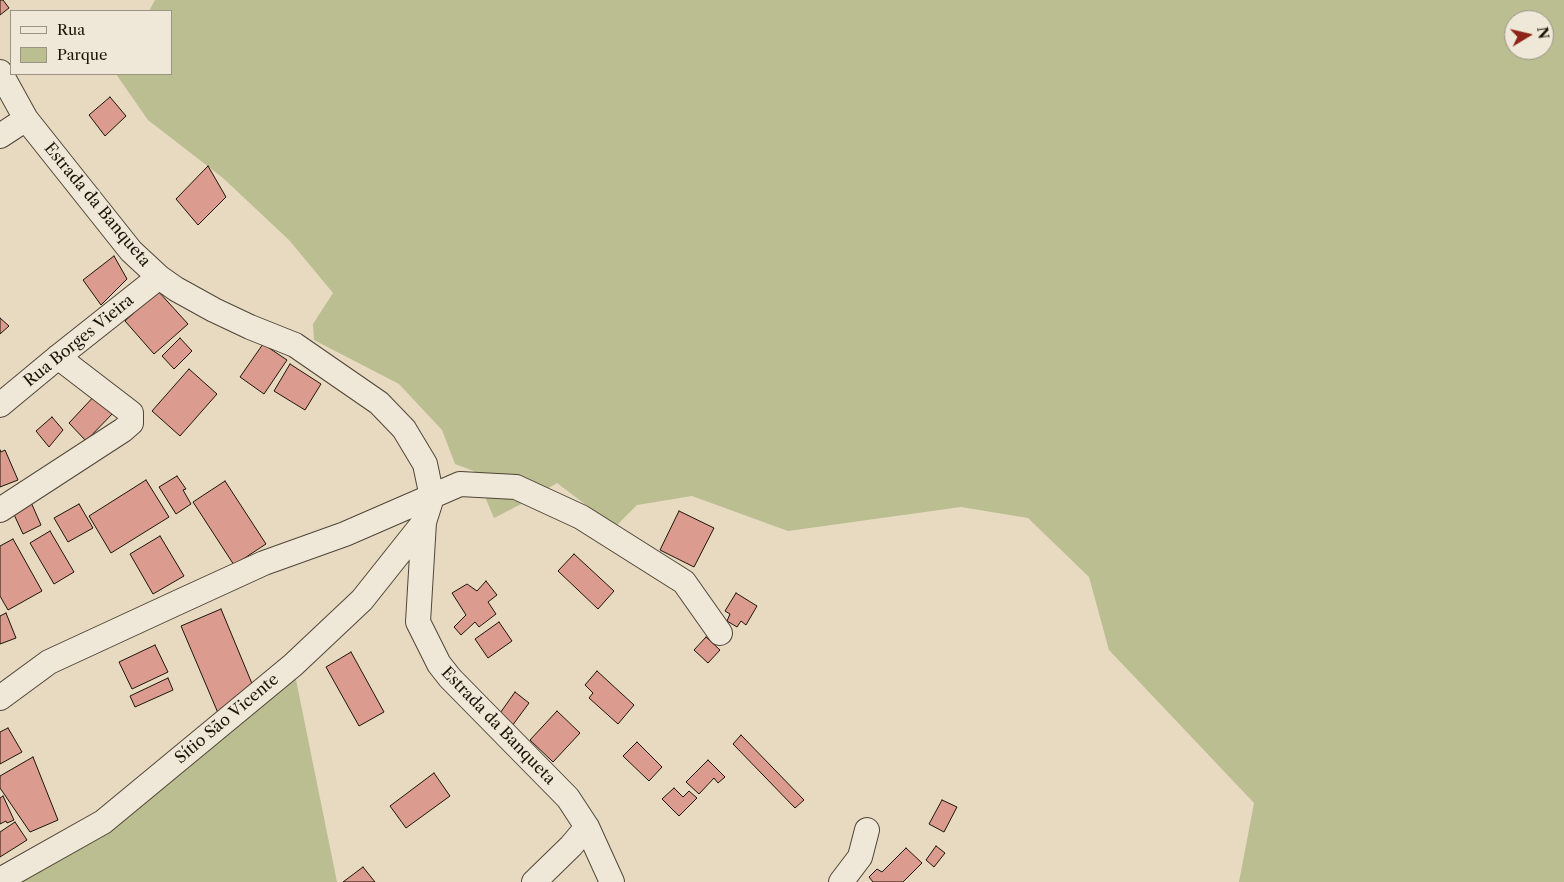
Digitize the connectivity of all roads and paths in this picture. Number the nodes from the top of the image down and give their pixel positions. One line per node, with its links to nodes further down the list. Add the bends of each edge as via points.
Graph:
1 (0, 72): 2 (street, Estrada da Banqueta)
2 (26, 119): 3 (street); 4 (street, Estrada da Banqueta, via 131,251)
3 (0, 136)
4 (159, 277): 5 (street, Rua Borges Vieira); 7 (street, Estrada da Banqueta, via 214,310 295,345 379,402 404,428 425,464)
5 (58, 357): 6 (street, Rua Borges Vieira); 8 (street, via 131,413 131,423)
6 (0, 405)
7 (432, 497): 9 (street, Estrada da Banqueta); 10 (street, via 460,484 516,487 581,517 684,582); 11 (street, via 345,534 264,563 49,662)
8 (0, 510)
9 (424, 522): 12 (street, Estrada da Banqueta, via 418,622 439,664 486,717 568,798); 14 (street, Sítio São Vicente, via 362,600 293,665 103,822)
10 (720, 633)
11 (0, 698)
12 (587, 827): 15 (street); 16 (street, Estrada da Banqueta)
13 (867, 830): 17 (street, via 860,857)
14 (0, 880)
15 (534, 882)
16 (612, 882)
17 (841, 882)

